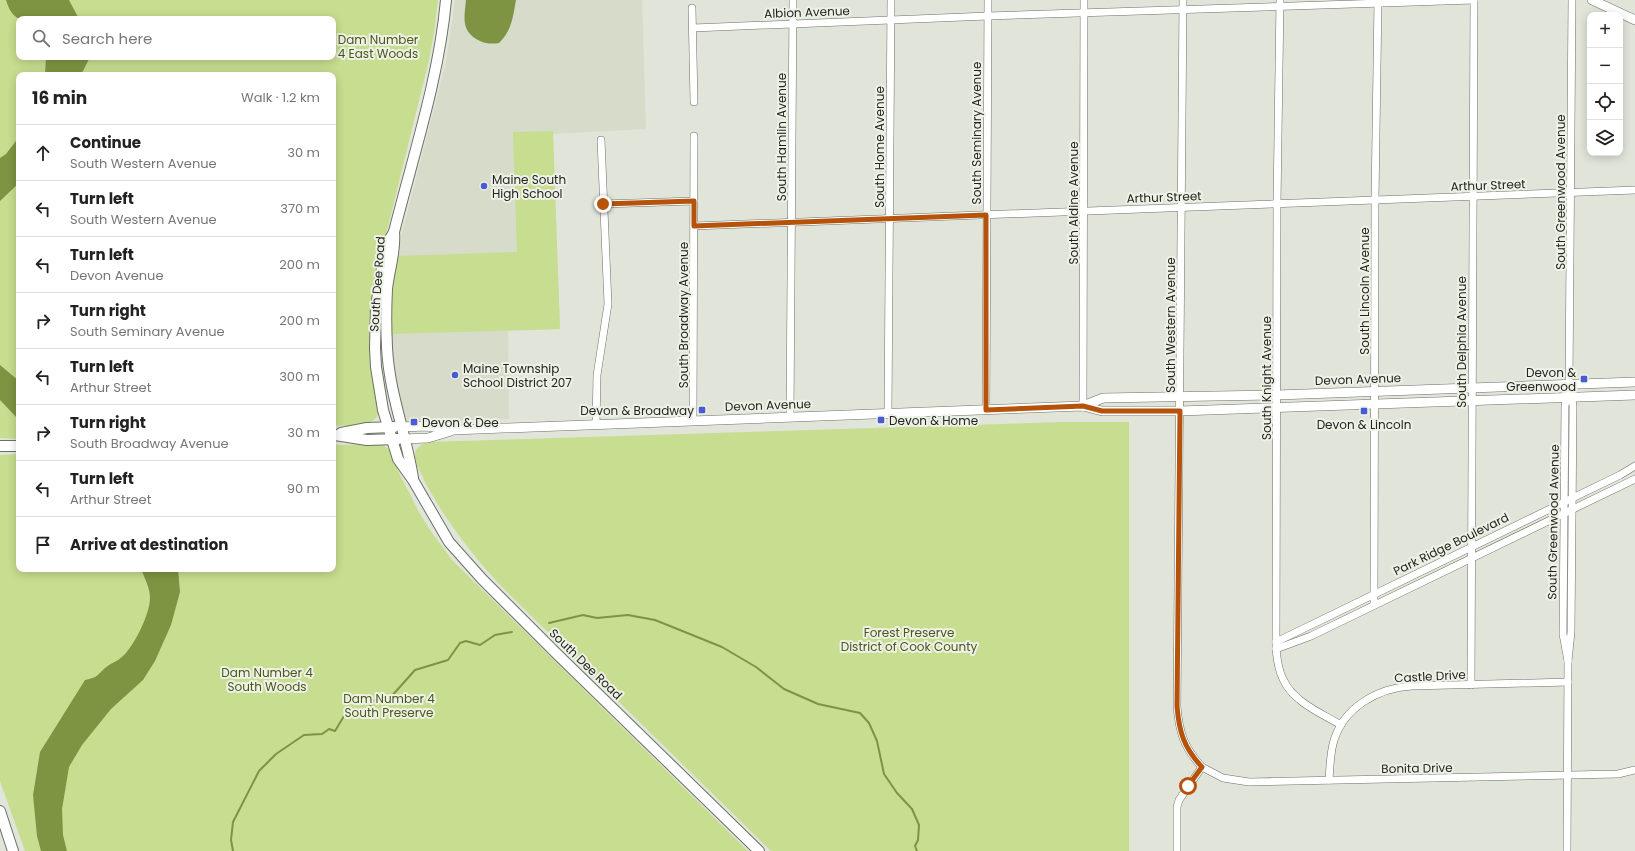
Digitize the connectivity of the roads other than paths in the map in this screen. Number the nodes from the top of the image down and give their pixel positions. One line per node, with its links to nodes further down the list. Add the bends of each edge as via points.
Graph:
1 (446, 0): 36 (main road, South Dee Road, via 433,80)
2 (793, 0): 18 (street, South Hamlin Avenue)
3 (891, 0): 16 (street, South Home Avenue)
4 (988, 0): 15 (street, South Seminary Avenue)
5 (1084, 0): 14 (street, South Aldine Avenue)
6 (1183, 0): 13 (street, South Western Avenue)
7 (1474, 0): 10 (street, Albion Avenue); 25 (street, South Delphia Avenue)
8 (1572, 0): 24 (street, South Greenwood Avenue)
9 (1592, 0): 17 (street)
10 (1378, 2): 11 (street, Albion Avenue); 26 (street, South Lincoln Avenue)
11 (1280, 4): 13 (street, Albion Avenue); 29 (street, South Knight Avenue)
12 (692, 8): 19 (street)
13 (1183, 10): 14 (street, Albion Avenue); 30 (street, South Western Avenue)
14 (1084, 13): 15 (street, Albion Avenue); 31 (street, South Aldine Avenue)
15 (988, 16): 16 (street, Albion Avenue); 32 (street, South Seminary Avenue)
16 (891, 20): 18 (street, Albion Avenue); 33 (street, South Home Avenue)
17 (1635, 20)
18 (793, 24): 19 (street, Albion Avenue); 34 (street, South Hamlin Avenue)
19 (693, 28): 20 (street)
20 (694, 102)
21 (694, 136): 27 (street, South Broadway Avenue)
22 (601, 140): 28 (street)
23 (1635, 190): 24 (street, Arthur Street)
24 (1571, 193): 25 (street, Arthur Street); 38 (street, South Greenwood Avenue)
25 (1472, 197): 26 (street, Arthur Street); 39 (street, South Delphia Avenue)
26 (1376, 200): 29 (street, Arthur Street); 40 (street, South Lincoln Avenue)
27 (694, 201): 28 (street); 35 (street, South Broadway Avenue)
28 (603, 204): 54 (street, via 608,304 597,375)
29 (1277, 204): 30 (street, Arthur Street); 41 (street, South Knight Avenue)
30 (1182, 208): 31 (street, Arthur Street); 43 (street, South Western Avenue)
31 (1084, 211): 32 (street, Arthur Street); 47 (street, South Aldine Avenue)
32 (986, 215): 33 (street, Arthur Street); 49 (street, South Seminary Avenue)
33 (889, 219): 34 (street, Arthur Street); 51 (street, South Home Avenue)
34 (791, 222): 35 (street, Arthur Street); 52 (street, South Hamlin Avenue)
35 (694, 226): 53 (street, South Broadway Avenue)
36 (394, 232): 55 (main road, South Dee Road, via 388,242 383,262 375,324 376,367); 56 (main road, South Dee Road, via 395,245 387,289 387,347 389,379)
37 (1635, 382): 38 (street, Devon Avenue)
38 (1569, 384): 39 (street, Devon Avenue); 44 (street, South Greenwood Avenue)
39 (1472, 388): 40 (street, Devon Avenue); 45 (street, South Delphia Avenue)
40 (1375, 391): 41 (street, Devon Avenue); 46 (street, South Lincoln Avenue)
41 (1277, 395): 43 (street, Devon Avenue); 48 (street, South Knight Avenue)
42 (1635, 395): 44 (street, Devon Avenue)
43 (1180, 398): 47 (street, Devon Avenue, via 1103,398); 50 (street, South Western Avenue)
44 (1569, 398): 45 (street, Devon Avenue); 67 (street, South Greenwood Avenue, via 1573,406); 68 (street, South Greenwood Avenue)
45 (1472, 401): 46 (street, Devon Avenue); 71 (street, South Delphia Avenue)
46 (1375, 405): 48 (street, Devon Avenue); 73 (street, South Lincoln Avenue)
47 (1083, 406): 49 (street, Devon Avenue); 50 (street, Devon Avenue, via 1102,411)
48 (1277, 409): 50 (street, Devon Avenue); 75 (street, South Knight Avenue)
49 (986, 410): 51 (street, Devon Avenue)
50 (1180, 411): 80 (street, South Western Avenue, via 1177,706 1183,741)
51 (888, 413): 52 (street, Devon Avenue)
52 (790, 417): 53 (street, Devon Avenue)
53 (693, 421): 54 (street, Devon Avenue)
54 (596, 425): 57 (street, Devon Avenue)
55 (388, 427): 56 (main road, Devon Avenue); 58 (main road, Devon Avenue, via 367,428); 60 (main road, South Dee Road)
56 (401, 427): 57 (street, Devon Avenue, via 427,426); 61 (main road, South Dee Road)
57 (453, 430): 61 (street, Devon Avenue, via 428,438)
58 (336, 435)
59 (336, 435): 60 (main road, Devon Avenue, via 367,440)
60 (392, 439): 61 (main road, Devon Avenue); 66 (main road, South Dee Road, via 398,459)
61 (404, 439): 66 (main road, South Dee Road)
62 (0, 446): 63 (main road)
63 (16, 446)
64 (1635, 466): 67 (street, Park Ridge Boulevard)
65 (1635, 479): 69 (street, Park Ridge Boulevard)
66 (413, 480): 86 (main road, South Dee Road, via 449,542 531,628)
67 (1573, 498): 68 (street, Park Ridge Boulevard); 69 (street, South Greenwood Avenue)
68 (1564, 502): 70 (street, South Greenwood Avenue); 71 (street, Park Ridge Boulevard)
69 (1573, 509): 70 (street, Park Ridge Boulevard); 76 (street, South Greenwood Avenue, via 1571,632)
70 (1564, 513): 72 (street, Park Ridge Boulevard); 76 (street, South Greenwood Avenue, via 1563,634)
71 (1471, 547): 72 (street, South Delphia Avenue); 73 (street, Park Ridge Boulevard)
72 (1471, 558): 74 (street, Park Ridge Boulevard); 78 (street, South Delphia Avenue)
73 (1374, 594): 74 (street, South Lincoln Avenue); 75 (street, Park Ridge Boulevard)
74 (1374, 606): 75 (street, Park Ridge Boulevard, via 1299,641)
75 (1276, 645): 79 (street, South Knight Avenue, via 1279,670 1288,688 1296,697)
76 (1568, 661): 77 (street, South Greenwood Avenue)
77 (1568, 682): 78 (street, Castle Drive); 82 (street, South Greenwood Avenue)
78 (1471, 685): 79 (street, Castle Drive, via 1390,688 1364,700)
79 (1341, 725): 83 (street, Castle Drive, via 1333,744)
80 (1202, 767): 83 (street, Bonita Drive, via 1213,774 1235,781); 87 (street, via 1179,800)
81 (1635, 770): 82 (street, Bonita Drive, via 1618,774)
82 (1568, 775): 83 (street, Bonita Drive); 88 (street, South Greenwood Avenue)
83 (1329, 780)
84 (0, 811): 85 (main road)
85 (13, 851)
86 (759, 851)
87 (1177, 851)
88 (1567, 851)

